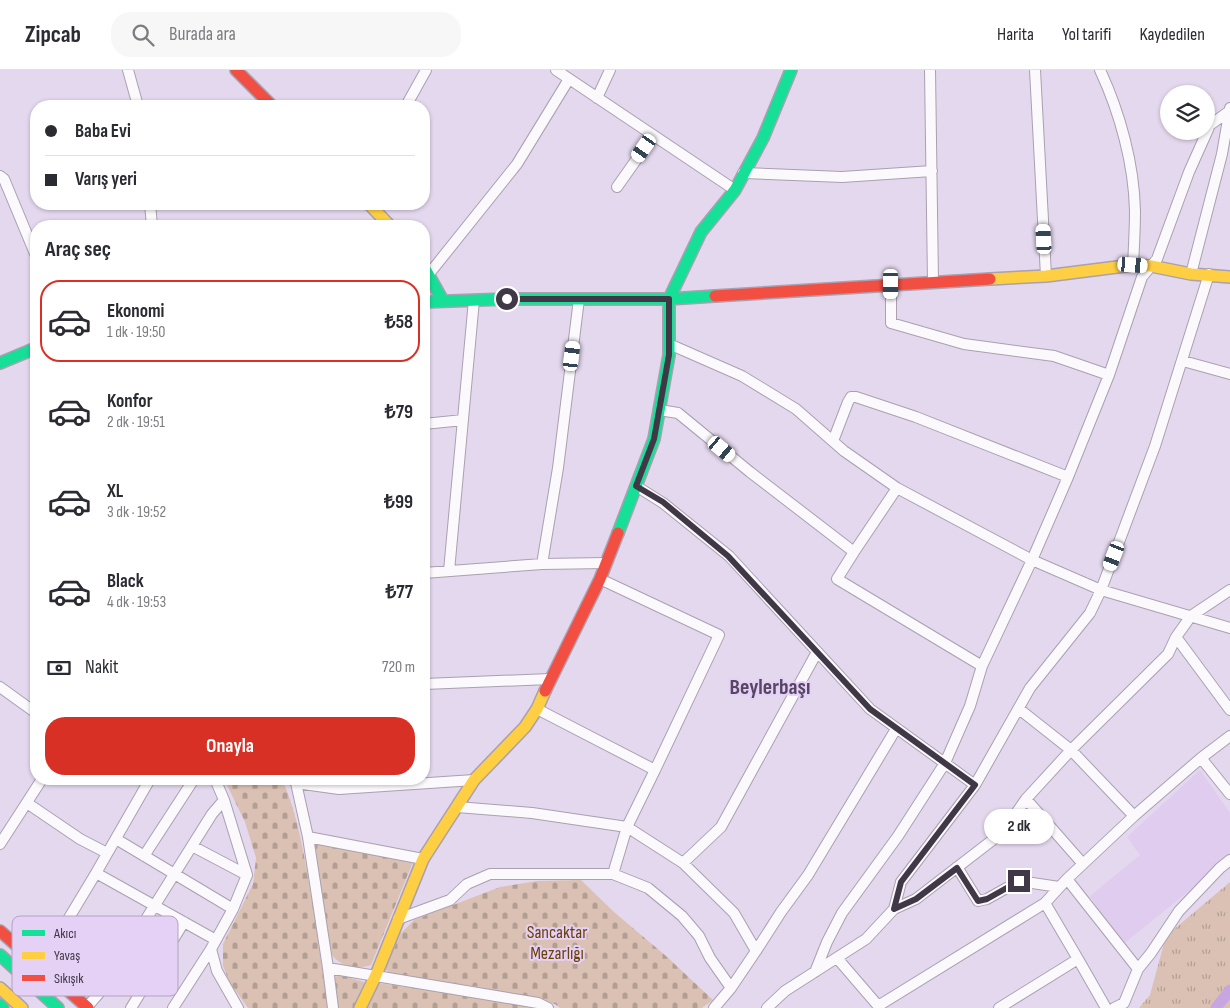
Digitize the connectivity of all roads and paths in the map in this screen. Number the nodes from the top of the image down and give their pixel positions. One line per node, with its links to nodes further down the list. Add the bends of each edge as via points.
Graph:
1 (128, 70): 13 (street)
2 (236, 70): 10 (main road)
3 (426, 70): 15 (street)
4 (556, 70): 11 (street)
5 (610, 70): 12 (street)
6 (791, 70): 20 (main road, via 763,138)
7 (930, 70): 19 (street)
8 (1035, 70): 32 (street)
9 (1100, 70): 27 (street, via 1121,124 1130,168 1135,210)
10 (248, 74): 14 (main road)
11 (569, 79): 12 (street); 29 (street, via 517,164)
12 (597, 98): 17 (street)
13 (136, 100)
14 (268, 100)
15 (409, 100)
16 (1229, 110): 18 (street); 28 (street, via 1210,125)
17 (653, 136): 22 (street); 23 (street)
18 (1227, 139): 30 (street)
19 (932, 171): 20 (street, via 842,177); 35 (street)
20 (743, 173): 23 (main road)
21 (0, 176): 26 (street)
22 (617, 187)
23 (736, 190): 38 (main road, via 701,232)
24 (375, 210): 25 (main road)
25 (384, 220)
26 (30, 242)
27 (1133, 265): 28 (main road); 32 (main road)
28 (1151, 266): 30 (main road); 47 (street, via 1142,277)
29 (430, 267)
30 (1191, 274): 31 (main road)
31 (1210, 274): 33 (main road); 44 (street)
32 (1046, 276): 35 (main road)
33 (1230, 276)
34 (430, 277): 40 (main road)
35 (933, 282): 36 (main road)
36 (891, 284): 38 (main road); 47 (street, via 891,323 964,344 1054,356)
37 (579, 299): 38 (main road); 39 (main road); 58 (street, via 558,468)
38 (669, 299): 42 (main road)
39 (474, 300): 40 (main road); 49 (street)
40 (443, 301): 41 (main road)
41 (430, 302)
42 (669, 344): 48 (main road); 51 (street, via 742,376 796,409)
43 (30, 350): 45 (main road)
44 (1183, 361): 46 (street); 62 (street)
45 (0, 363)
46 (1230, 374)
47 (1109, 375): 52 (street)
48 (659, 410): 53 (main road, via 654,439); 55 (street, via 678,413)
49 (463, 420): 50 (street); 59 (street)
50 (430, 423)
51 (833, 441): 52 (street, via 848,402 856,398 916,417); 54 (street)
52 (1068, 477): 56 (street)
53 (636, 486): 57 (main road); 67 (street, via 663,502 728,556)
54 (897, 488): 55 (street); 56 (street)
55 (854, 552): 68 (street, via 837,579)
56 (1032, 560): 62 (street); 68 (street)
57 (606, 563): 58 (street); 61 (main road)
58 (542, 564): 59 (street)
59 (449, 571): 60 (street)
60 (430, 572)
61 (600, 579): 69 (main road); 81 (street, via 719,635)
62 (1101, 590): 64 (street); 72 (street, via 1090,612 1030,688)
63 (1230, 590): 64 (street)
64 (1191, 616): 65 (street); 66 (street)
65 (1230, 628)
66 (1176, 637): 75 (street); 78 (street, via 1168,654)
67 (817, 652): 76 (street, via 870,709); 107 (street, via 720,827)
68 (982, 666): 80 (street, via 970,706)
69 (550, 679): 70 (street); 74 (main road)
70 (430, 684)
71 (0, 687): 73 (street)
72 (1019, 708): 78 (street); 91 (street)
73 (30, 709)
74 (537, 709): 81 (street); 82 (main road, via 519,735)
75 (1230, 710)
76 (896, 729): 80 (street); 130 (street, via 808,875)
77 (1230, 736): 79 (street)
78 (1071, 750): 93 (street); 97 (street)
79 (1201, 758): 92 (street); 97 (street)
80 (945, 764): 91 (street); 137 (street, via 842,913)
81 (656, 770): 98 (street)
82 (474, 780): 83 (street); 96 (main road)
83 (430, 783)
84 (38, 785): 95 (street)
85 (147, 785): 100 (street)
86 (190, 785): 104 (street)
87 (218, 785): 94 (street)
88 (295, 785): 99 (street)
89 (316, 785): 90 (street, via 339,789)
90 (399, 785)
91 (975, 785): 119 (street, via 901,882)
92 (1230, 794)
93 (1026, 799): 108 (street); 109 (street, via 1002,832)
94 (224, 800): 102 (street); 113 (street)
95 (27, 803): 101 (street); 103 (street)
96 (457, 807): 98 (street); 105 (main road)
97 (1134, 816): 108 (street)
98 (628, 827): 107 (street); 112 (street)
99 (308, 837): 105 (street); 135 (street)
100 (116, 839): 103 (street); 104 (street)
101 (0, 844)
102 (192, 846): 111 (street); 113 (street)
103 (107, 853): 110 (street)
104 (144, 856): 111 (street)
105 (423, 859): 124 (main road)
106 (1230, 860): 136 (street, via 1179,911)
107 (683, 863): 130 (street, via 734,913)
108 (1084, 864): 114 (street)
109 (957, 868): 115 (street, via 978,901 1019,881); 119 (street, via 916,899)
110 (96, 873): 117 (street); 120 (street)
111 (174, 874): 117 (street); 118 (street)
112 (613, 874): 124 (street, via 490,874 467,884 450,900); 140 (street, via 648,888 682,916 699,936)
113 (247, 875): 118 (street)
114 (1067, 879): 115 (street); 136 (street)
115 (1059, 887): 116 (street)
116 (1045, 903): 133 (street); 145 (street)
117 (154, 905): 121 (street); 122 (street)
118 (233, 909): 129 (street)
119 (894, 909): 132 (street, via 866,939)
120 (70, 916)
121 (147, 916)
122 (173, 916)
123 (178, 919): 125 (street)
124 (398, 919): 138 (main road)
125 (184, 922): 127 (street); 129 (street)
126 (0, 931): 128 (main road)
127 (178, 932)
128 (12, 942)
129 (214, 944): 150 (street); 151 (street, via 217,971)
130 (756, 951): 140 (street)
131 (0, 956): 134 (main road)
132 (837, 958): 137 (street); 145 (street)
133 (1078, 959): 157 (street); 158 (street)
134 (12, 967)
135 (328, 968): 138 (street); 152 (street)
136 (1138, 969): 159 (street, via 1124,1003)
137 (815, 972): 156 (street, via 785,991)
138 (376, 975): 153 (main road); 154 (street, via 538,1003)
139 (0, 988): 146 (main road)
140 (731, 988): 155 (street)
141 (45, 996): 147 (main road)
142 (74, 996): 148 (main road)
143 (97, 996): 148 (street)
144 (138, 996): 149 (street)
145 (879, 1007)
146 (22, 1008)
147 (58, 1008)
148 (87, 1008)
149 (131, 1008)
150 (172, 1008)
151 (238, 1008)
152 (333, 1008)
153 (360, 1008)
154 (548, 1008)
155 (714, 1008)
156 (767, 1008)
157 (999, 1008)
158 (1106, 1008)
159 (1114, 1008)

